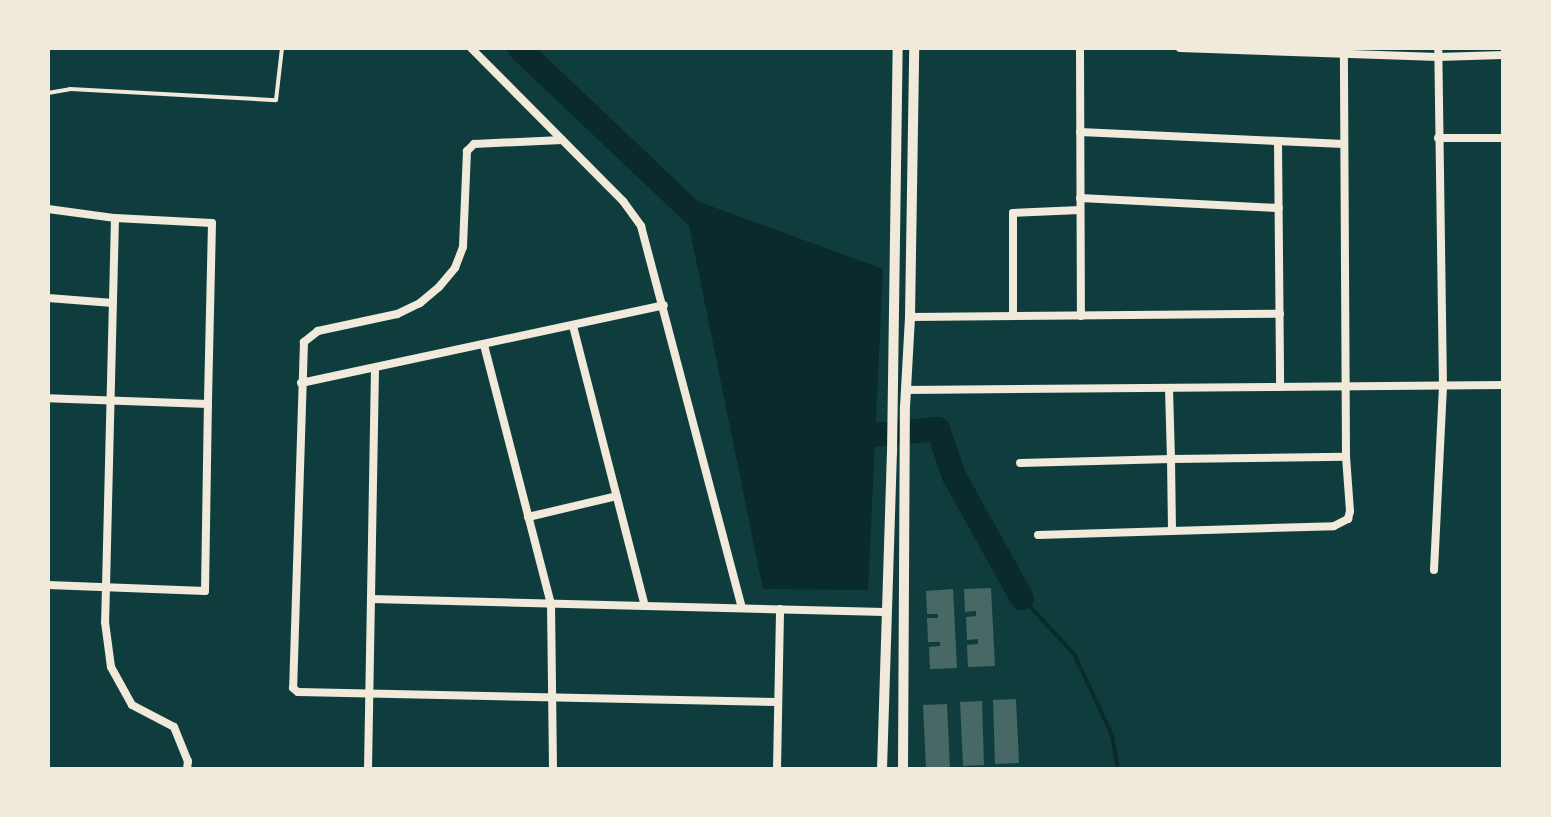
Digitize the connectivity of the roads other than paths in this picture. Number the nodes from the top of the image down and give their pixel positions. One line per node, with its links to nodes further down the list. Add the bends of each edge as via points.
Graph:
1 (282, 48): 11 (lane, via 276,100 70,89)
2 (471, 48): 15 (street)
3 (898, 48): 58 (street)
4 (914, 48): 29 (street)
5 (1080, 48): 12 (street)
6 (1180, 48): 7 (street)
7 (1261, 50): 9 (street)
8 (1438, 52): 9 (street); 10 (street); 13 (street)
9 (1344, 55): 17 (street)
10 (1503, 55)
11 (48, 93)
12 (1080, 132): 16 (street); 18 (street)
13 (1438, 138): 14 (street); 38 (street)
14 (1503, 138)
15 (562, 140): 25 (street, via 641,226); 33 (street, via 474,144 467,151 467,226 455,268 420,303 397,314 310,335 302,351)
16 (1278, 141): 17 (street); 19 (street)
17 (1344, 144): 37 (street)
18 (1080, 198): 19 (street); 21 (street)
19 (1279, 208): 26 (street)
20 (48, 209): 22 (street)
21 (1080, 210): 27 (street, via 1013,213); 28 (street)
22 (115, 218): 24 (street); 42 (street, via 212,223)
23 (48, 298): 24 (street)
24 (113, 303): 41 (street)
25 (664, 305): 30 (street); 56 (street)
26 (1280, 314): 28 (street); 35 (street)
27 (1013, 316): 28 (street); 29 (street)
28 (1081, 316)
29 (910, 317): 39 (street)
30 (573, 326): 31 (street); 46 (street)
31 (484, 345): 32 (street); 47 (street)
32 (375, 370): 33 (street); 53 (street)
33 (301, 383): 59 (street, via 291,681 298,692)
34 (1503, 385): 38 (street)
35 (1280, 387): 36 (street); 37 (street)
36 (1169, 388): 39 (street); 44 (street)
37 (1346, 388): 38 (street); 43 (street)
38 (1443, 388): 50 (street)
39 (906, 390): 67 (street)
40 (48, 398): 41 (street)
41 (111, 400): 42 (street); 52 (street)
42 (208, 404): 52 (street, via 205,591)
43 (1346, 457): 44 (street); 48 (street, via 1350,511 1342,524)
44 (1171, 459): 45 (street); 48 (street)
45 (1020, 463)
46 (617, 496): 47 (street); 55 (street)
47 (528, 517): 54 (street)
48 (1172, 531): 49 (street)
49 (1038, 535)
50 (1434, 570)
51 (48, 585): 52 (street)
52 (107, 586): 62 (street, via 111,667 132,705 174,727)
53 (371, 599): 54 (street); 59 (street)
54 (551, 604): 55 (street); 60 (street)
55 (645, 606): 56 (street)
56 (742, 608): 57 (street)
57 (780, 609): 58 (street); 61 (street)
58 (885, 612): 66 (street)
59 (369, 693): 60 (street); 63 (street)
60 (553, 697): 61 (street); 64 (street)
61 (778, 702): 65 (street)
62 (187, 769)
63 (368, 769)
64 (553, 769)
65 (777, 769)
66 (882, 769)
67 (903, 769)

